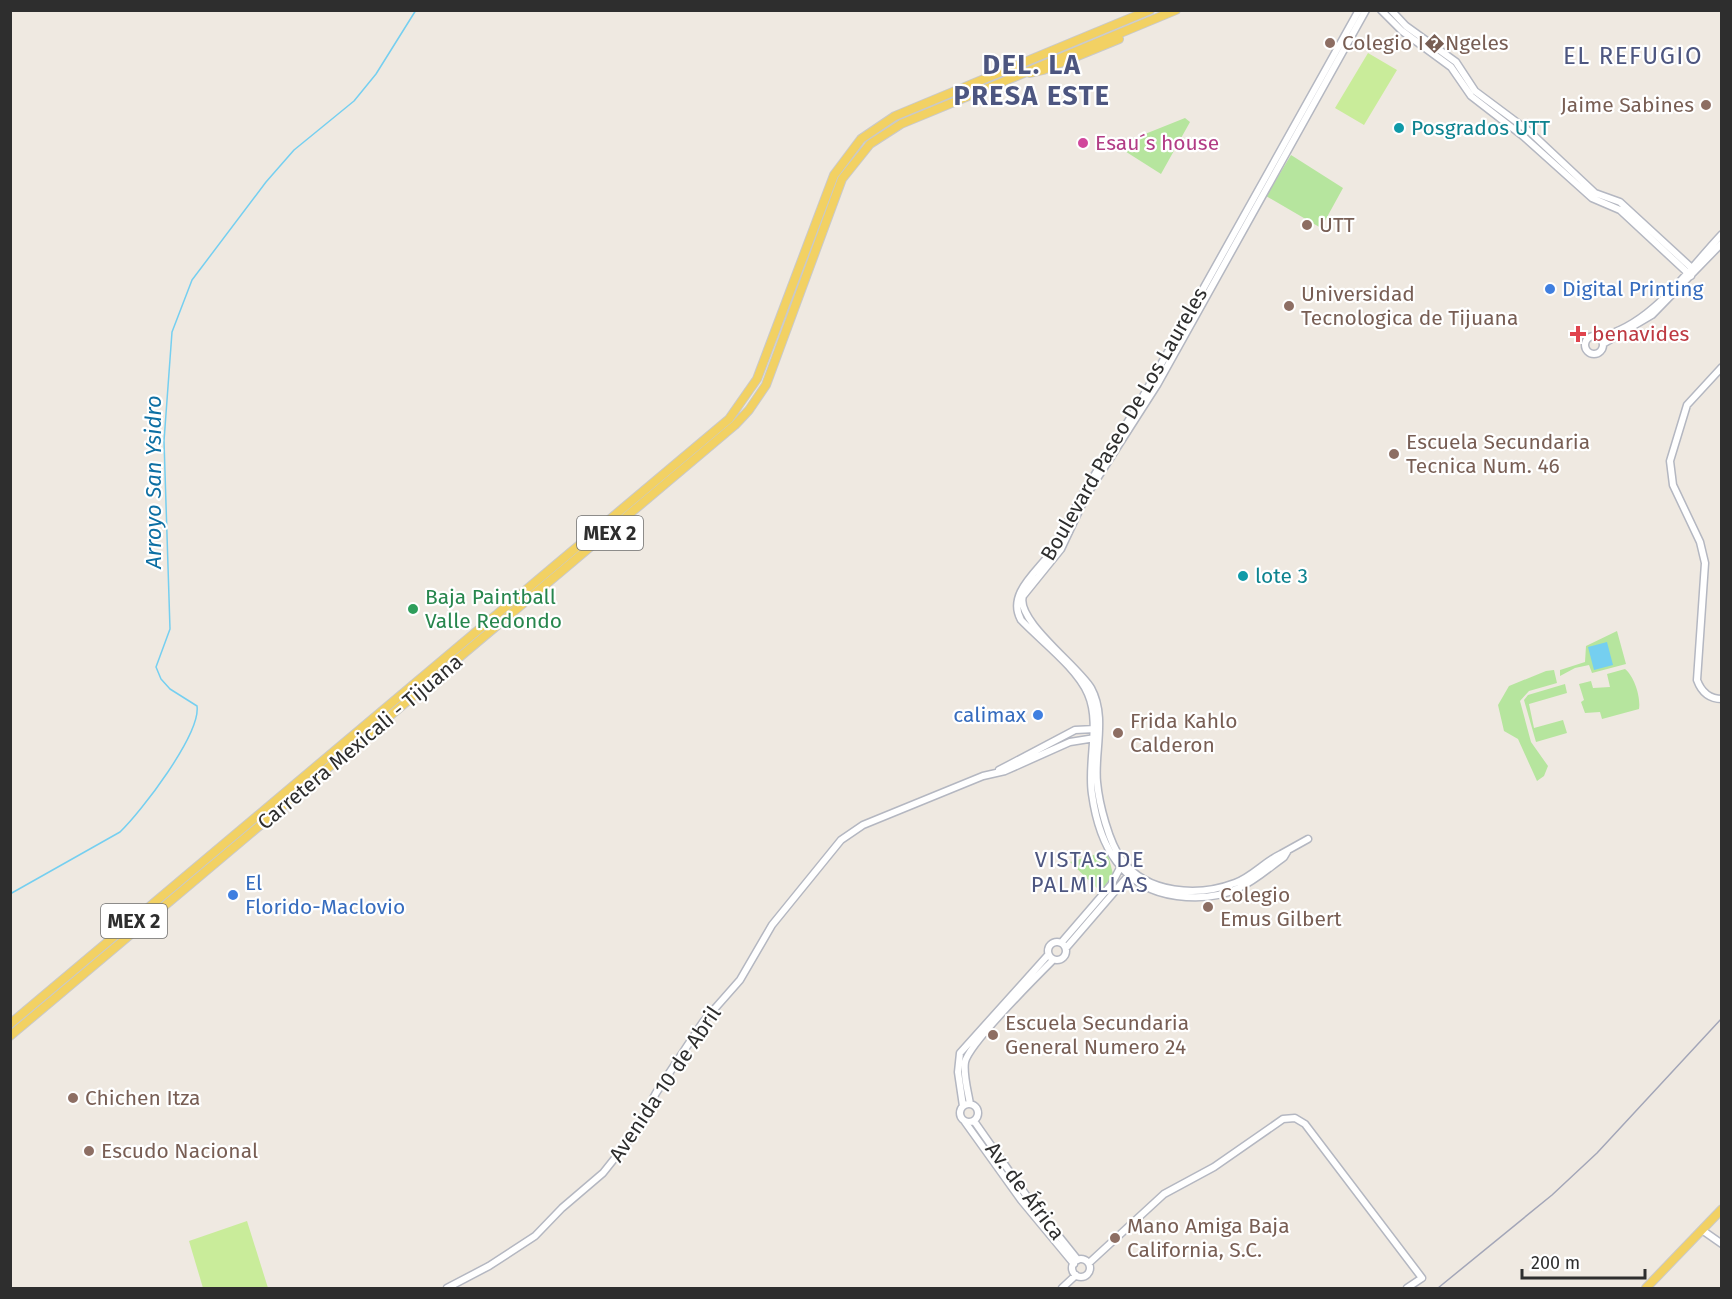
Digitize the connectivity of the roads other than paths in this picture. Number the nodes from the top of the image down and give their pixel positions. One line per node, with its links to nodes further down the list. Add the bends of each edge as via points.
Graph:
1 (1150, 10): 25 (main road, Carretera Mexicali - Tijuana / MEX 2, via 896,116 861,139 834,176 757,379 729,419)
2 (1176, 10): 8 (main road, Carretera Mexicali - Tijuana / MEX 2)
3 (1183, 10): 8 (main road, via 1175,17 1043,70)
4 (1359, 10): 16 (street, Boulevard Paseo De Los Laureles, via 1133,416 1081,493 1056,546 1017,598 1022,620 1084,686)
5 (1366, 10): 16 (street, Boulevard Paseo De Los Laureles, via 1157,385 1086,496 1055,558 1023,596 1022,608 1027,618 1092,689 1097,704)
6 (1381, 10): 11 (street, via 1401,31 1451,67 1471,96 1524,136 1592,198 1620,210)
7 (1391, 10): 11 (street, via 1406,26 1456,62 1475,91 1530,132 1595,193 1620,201)
8 (1022, 73): 26 (main road, Carretera Mexicali - Tijuana / MEX 2, via 901,124 860,154 843,179 766,385 730,430)
9 (1722, 234): 11 (street)
10 (1722, 243): 11 (street)
11 (1691, 272): 12 (street, via 1648,311 1625,327); 13 (street, via 1652,315)
12 (1599, 337): 13 (street); 13 (street, via 1588,337 1586,350 1596,354)
13 (1603, 344)
14 (1722, 367): 15 (street, via 1687,405 1676,436 1670,474 1706,563 1696,680 1709,696)
15 (1722, 699)
16 (1096, 729): 17 (street, Boulevard Paseo De Los Laureles); 18 (street, via 1075,730)
17 (1095, 738): 18 (street, via 1070,742 1005,771); 20 (street, Boulevard Paseo De Los Laureles, via 1097,784 1104,816 1122,860 1152,884 1190,891 1225,886); 21 (street, Boulevard Paseo De Los Laureles, via 1091,785 1094,804)
18 (999, 770): 36 (street, Avenida 10 de Abril, via 863,825 841,840 772,925 740,980 703,1022 634,1134 603,1173 535,1236)
19 (1308, 839): 20 (street)
20 (1284, 854): 22 (street, Boulevard Paseo De Los Laureles, via 1239,888 1204,897 1159,893)
21 (1120, 868): 22 (street, Boulevard Paseo De Los Laureles); 23 (street)
22 (1128, 876): 23 (street)
23 (1063, 945): 24 (street, via 1064,957); 24 (street, via 1049,946)
24 (1051, 957): 27 (street, via 960,1053 958,1072)
25 (10, 1024)
26 (10, 1036)
27 (967, 1105): 28 (street, via 978,1112); 29 (street, via 960,1115)
28 (974, 1121): 29 (street); 33 (street, Av. de África)
29 (966, 1122): 33 (street, via 1021,1200)
30 (1722, 1209): 31 (main road)
31 (1702, 1230): 32 (street); 39 (main road)
32 (1722, 1244)
33 (1076, 1262): 34 (street); 35 (street, via 1072,1270)
34 (1089, 1263): 35 (street, via 1087,1274); 38 (street, via 1164,1194 1214,1167 1283,1119 1300,1120 1422,1278)
35 (1076, 1275): 37 (street)
36 (447, 1288)
37 (1062, 1288)
38 (1407, 1288)
39 (1646, 1288)

